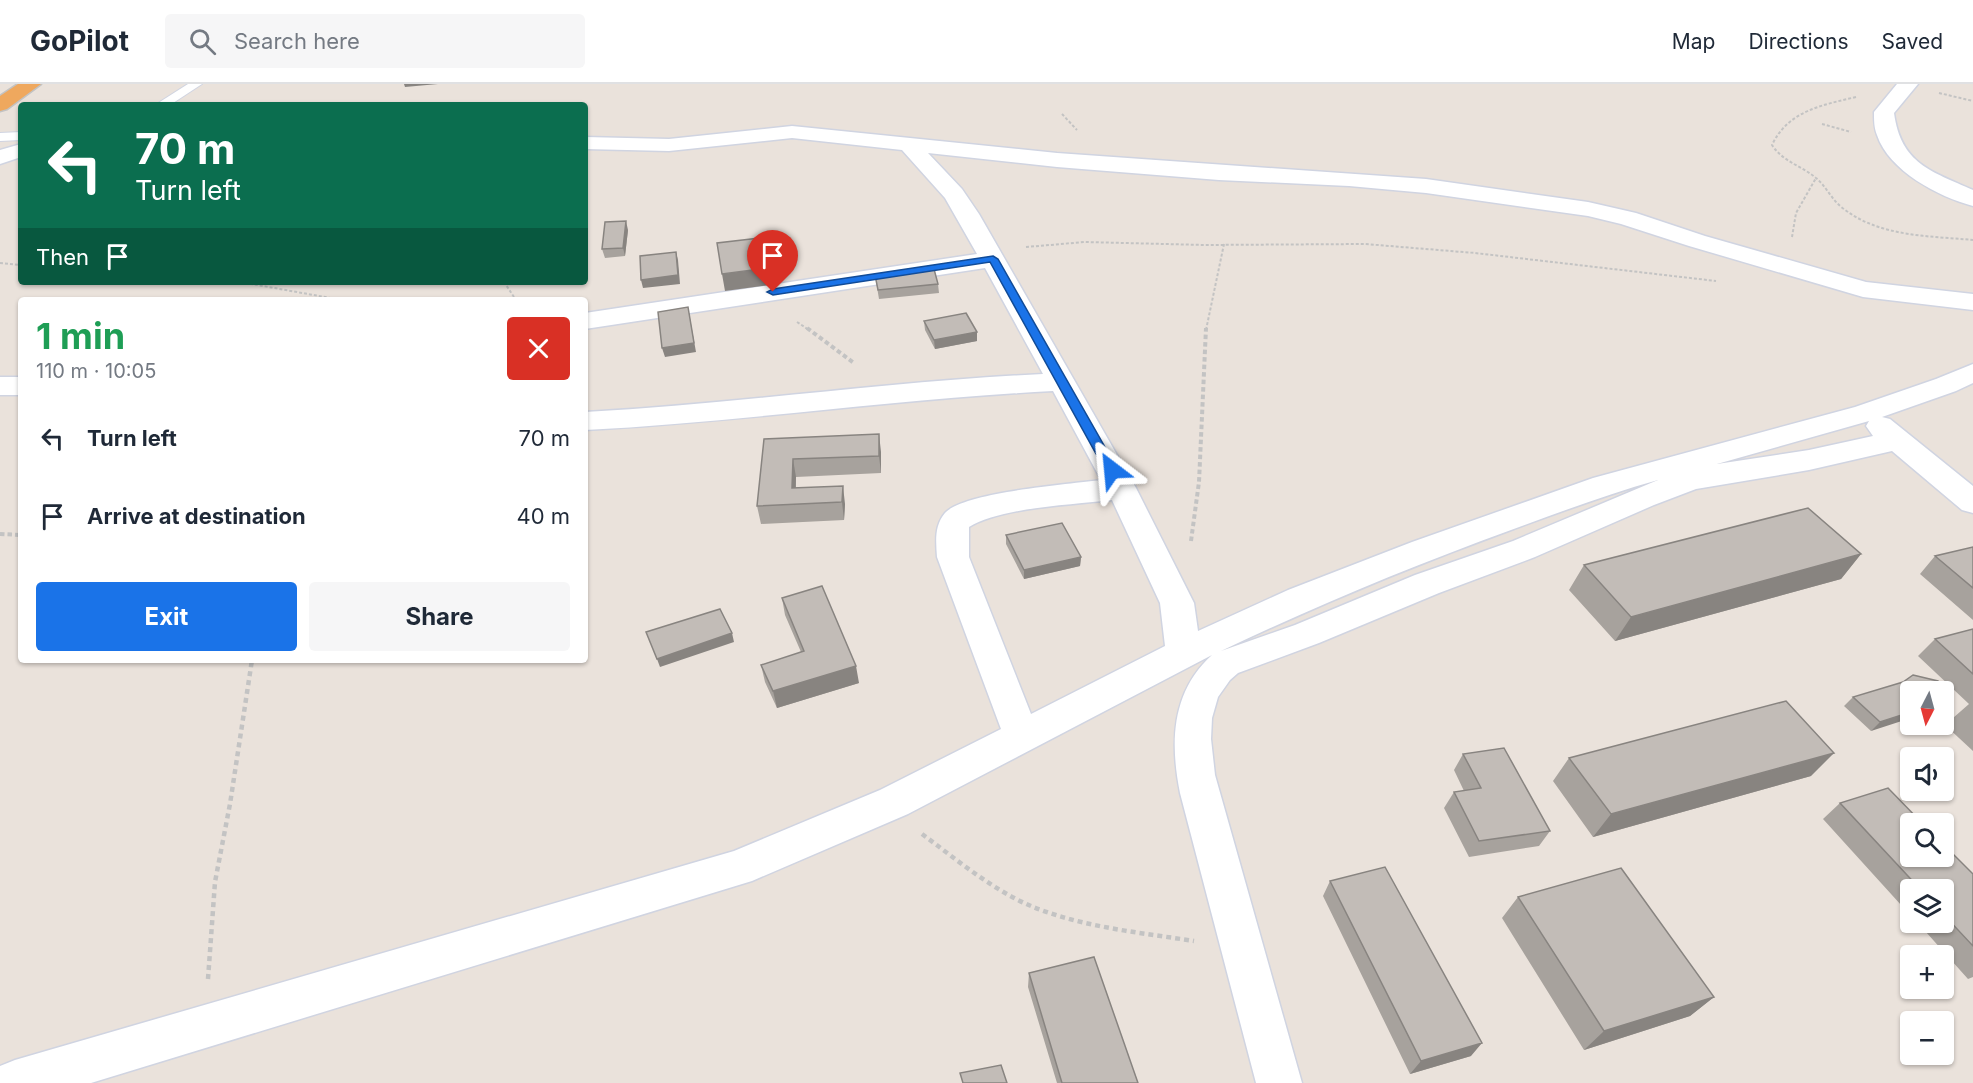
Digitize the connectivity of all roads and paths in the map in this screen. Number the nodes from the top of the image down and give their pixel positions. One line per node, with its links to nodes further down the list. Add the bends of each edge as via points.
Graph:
1 (196, 84): 4 (lane)
2 (1907, 85): 12 (path, via 1803,111 1778,129 1772,145 1776,152); 13 (street, via 1884,112 1887,136 1913,168)
3 (1931, 90): 5 (path)
4 (166, 102)
5 (1973, 102)
6 (18, 136): 7 (lane)
7 (0, 138)
8 (588, 143): 9 (street, via 669,145 788,132)
9 (908, 144): 16 (street, via 954,195); 19 (street, via 1049,160 1350,179 1504,196 1628,218)
10 (18, 151): 11 (street)
11 (0, 158)
12 (1816, 178): 14 (path, via 1843,209 1867,222 1906,232); 19 (path, via 1799,204 1792,227)
13 (1973, 199)
14 (1973, 240)
15 (1224, 244): 16 (path, via 1066,242 1025,248); 20 (path, via 1365,244); 38 (path, via 1205,333 1199,482)
16 (993, 259): 22 (street); 27 (street)
17 (0, 262): 18 (path)
18 (18, 265)
19 (1792, 269): 24 (street, via 1863,289)
20 (1725, 282)
21 (257, 285): 23 (path)
22 (753, 295): 25 (street); 30 (path, via 813,331)
23 (325, 297)
24 (1973, 302)
25 (588, 321)
26 (1973, 372): 31 (street, via 1946,386)
27 (1062, 382): 30 (street); 34 (street)
28 (0, 386): 29 (street)
29 (18, 386)
30 (892, 393): 32 (street, via 701,414)
31 (1865, 413): 33 (street); 39 (street, via 1593,489 1423,550)
32 (588, 421)
33 (1898, 440): 35 (street); 43 (street, via 1690,480 1643,496 1524,549 1226,663 1202,691 1192,741 1203,813)
34 (1121, 488): 38 (street); 41 (street, via 999,506 964,514 954,526 953,556)
35 (1973, 502)
36 (0, 534): 37 (path)
37 (18, 535)
38 (1177, 603): 39 (street)
39 (1183, 653): 41 (street)
40 (252, 663): 44 (path, via 215,882)
41 (1022, 737): 42 (street)
42 (894, 802): 43 (path, via 926,839 986,882 1041,910 1105,927); 44 (street, via 738,868)
43 (1244, 948): 46 (street)
44 (204, 1027): 45 (street)
45 (15, 1083)
46 (1279, 1083)

